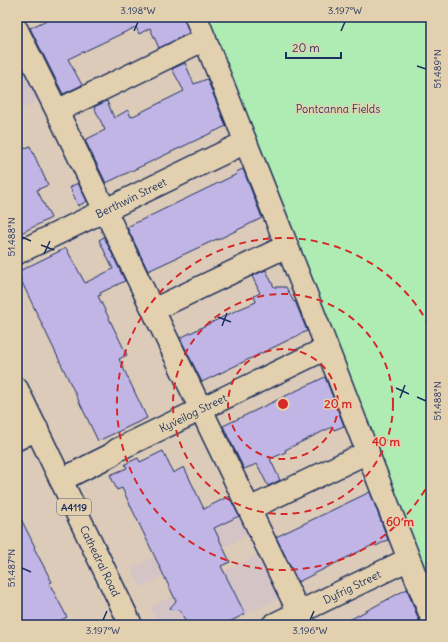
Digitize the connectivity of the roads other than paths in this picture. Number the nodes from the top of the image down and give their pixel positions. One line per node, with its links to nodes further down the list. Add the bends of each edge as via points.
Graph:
1 (196, 17): 3 (street)
2 (17, 30): 4 (street)
3 (205, 40): 4 (street); 5 (street)
4 (57, 111): 6 (street)
5 (246, 142): 6 (street, Berthwin Street); 7 (street)
6 (105, 210): 8 (street, Berthwin Street); 9 (street)
7 (287, 246): 9 (street); 10 (street)
8 (17, 253)
9 (153, 310): 12 (street)
10 (327, 348): 12 (street, Kyveilog Street); 15 (street)
11 (17, 389): 13 (street, Cathedral Road / A4119)
12 (202, 409): 16 (street, Kyveilog Street); 17 (street)
13 (37, 430): 14 (street); 16 (street, Cathedral Road / A4119)
14 (17, 439)
15 (368, 452): 17 (street); 18 (street)
16 (61, 480): 21 (street, Cathedral Road / A4119)
17 (249, 509): 20 (street)
18 (409, 559): 19 (street); 20 (street, Dyfrig Street)
19 (431, 616)
20 (302, 619): 22 (street, Dyfrig Street)
21 (131, 625)
22 (273, 625)

